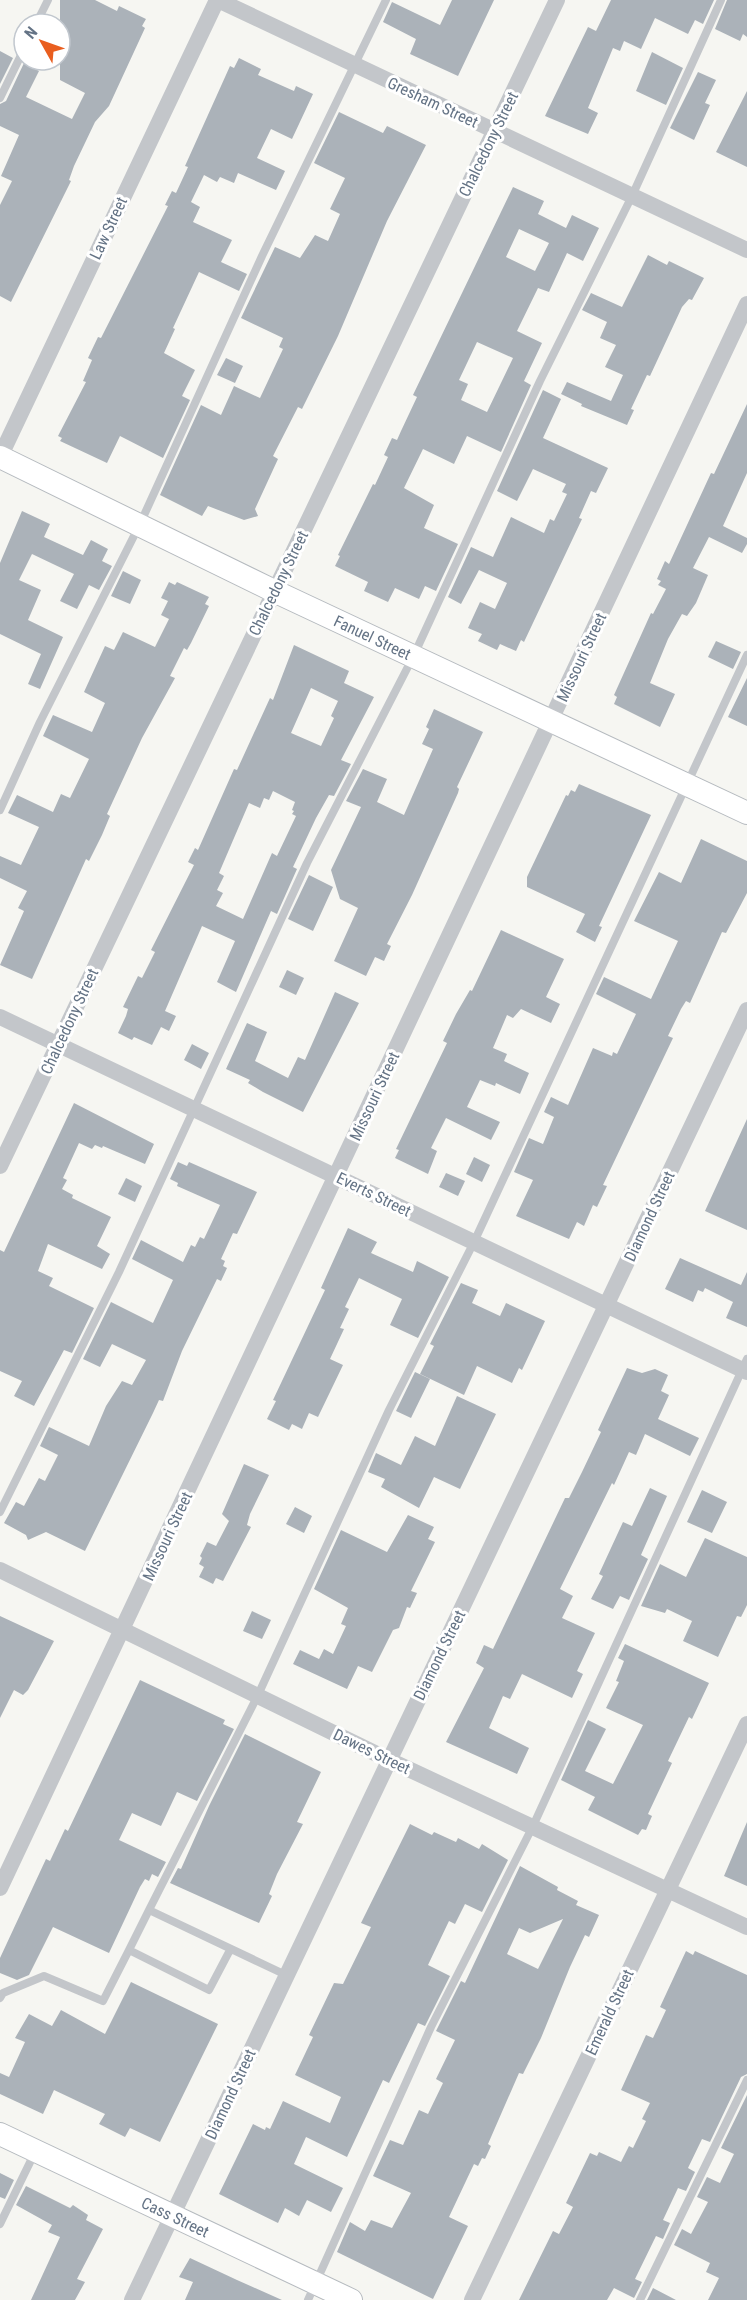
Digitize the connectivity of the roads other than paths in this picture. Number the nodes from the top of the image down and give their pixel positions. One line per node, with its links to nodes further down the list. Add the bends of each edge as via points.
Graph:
1 (217, 0): 5 (street, Gresham Street); 12 (street, Law Street)
2 (386, 0): 5 (lane)
3 (557, 0): 8 (street, Chalcedony Street)
4 (721, 0): 9 (lane)
5 (356, 66): 8 (street, Gresham Street); 13 (lane, via 262,256)
6 (13, 72): 7 (lane)
7 (0, 98)
8 (494, 131): 9 (street, Gresham Street); 14 (street, Chalcedony Street)
9 (632, 196): 10 (street, Gresham Street); 15 (lane, via 540,381)
10 (747, 250)
11 (747, 304): 17 (street, Missouri Street)
12 (0, 457): 13 (street, Fanuel Street)
13 (140, 524): 14 (street, Fanuel Street); 19 (lane)
14 (274, 591): 15 (street, Fanuel Street); 23 (street, Chalcedony Street)
15 (414, 655): 17 (street, Fanuel Street); 24 (lane, via 307,863)
16 (747, 655): 18 (lane)
17 (550, 722): 18 (street, Fanuel Street); 26 (street, Missouri Street)
18 (685, 784): 20 (street, Fanuel Street); 27 (lane)
19 (0, 810)
20 (747, 813)
21 (747, 1010): 28 (street, Diamond Street)
22 (0, 1017): 23 (street, Everts Street)
23 (58, 1044): 24 (street, Everts Street); 25 (street, Chalcedony Street)
24 (194, 1108): 26 (street, Everts Street); 30 (lane)
25 (0, 1166)
26 (336, 1176): 27 (street, Everts Street); 32 (street, Missouri Street)
27 (474, 1242): 28 (street, Everts Street); 33 (lane, via 388,1410)
28 (607, 1304): 29 (street, Everts Street); 35 (street, Diamond Street)
29 (745, 1367): 36 (lane)
30 (0, 1512)
31 (0, 1570): 32 (street, Dawes Street)
32 (124, 1629): 33 (street, Dawes Street); 37 (street, Missouri Street)
33 (258, 1695): 35 (street, Dawes Street); 39 (lane)
34 (747, 1724): 38 (street, Emerald Street)
35 (389, 1760): 36 (street, Dawes Street); 43 (street, Diamond Street)
36 (533, 1826): 38 (street, Dawes Street); 50 (lane, via 432,2027)
37 (0, 1888)
38 (667, 1891): 40 (street, Dawes Street); 53 (street, Emerald Street)
39 (149, 1910): 41 (lane); 42 (lane)
40 (747, 1927)
41 (129, 1950): 42 (lane, via 209,1990); 44 (lane, via 103,2001 44,1976 3,1993)
42 (230, 1950): 43 (lane)
43 (286, 1976): 48 (street, Diamond Street)
44 (0, 1998)
45 (747, 2080): 54 (lane)
46 (0, 2134): 47 (street, Cass Street)
47 (35, 2150): 48 (street, Cass Street); 49 (lane)
48 (173, 2215): 50 (street, Cass Street); 51 (street, Diamond Street)
49 (0, 2224)
50 (312, 2291): 52 (street, Cass Street)
51 (132, 2300)
52 (351, 2300)
53 (472, 2300)
54 (640, 2300)

